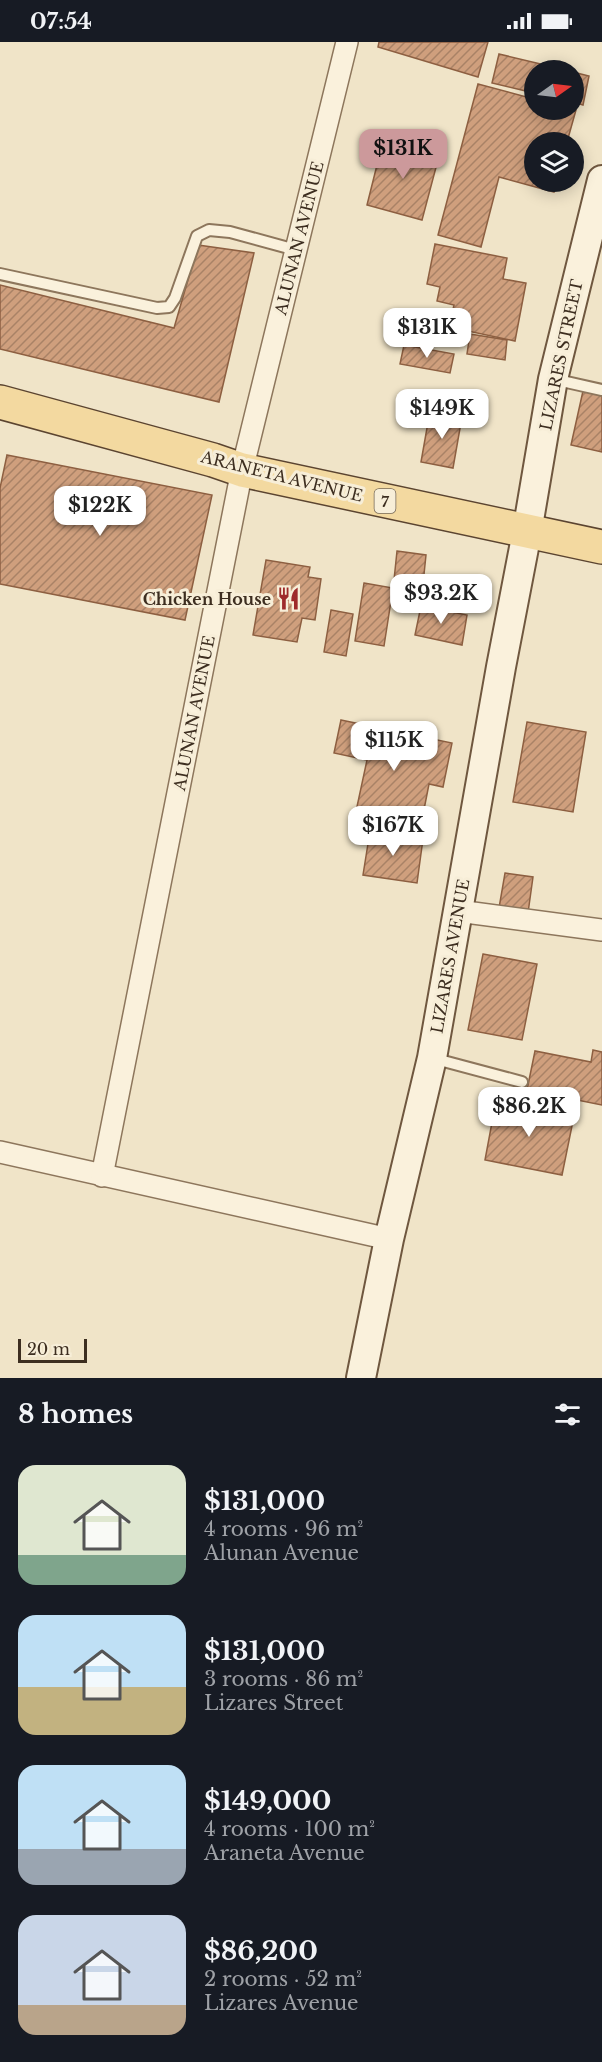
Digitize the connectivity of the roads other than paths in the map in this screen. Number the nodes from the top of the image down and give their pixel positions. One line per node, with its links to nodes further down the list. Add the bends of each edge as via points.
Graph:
1 (347, 42): 3 (street, ALUNAN AVENUE)
2 (602, 180): 5 (street, LIZARES STREET)
3 (296, 250): 4 (lane, via 209,230 197,236 175,298 169,307 157,308); 8 (street, ALUNAN AVENUE)
4 (0, 274)
5 (553, 378): 6 (lane); 9 (street, LIZARES STREET)
6 (602, 390)
7 (0, 402): 8 (main road, ARANETA AVENUE / 7)
8 (242, 470): 9 (main road, ARANETA AVENUE / 7); 16 (street, ALUNAN AVENUE)
9 (527, 532): 10 (main road, ARANETA AVENUE / 7); 11 (street, LIZARES AVENUE)
10 (602, 547)
11 (458, 911): 12 (street); 13 (street, LIZARES AVENUE)
12 (602, 930)
13 (432, 1058): 14 (lane); 17 (street, LIZARES AVENUE)
14 (522, 1082)
15 (0, 1152): 16 (street)
16 (102, 1176): 17 (street)
17 (389, 1239): 18 (street, LIZARES AVENUE)
18 (361, 1378)

